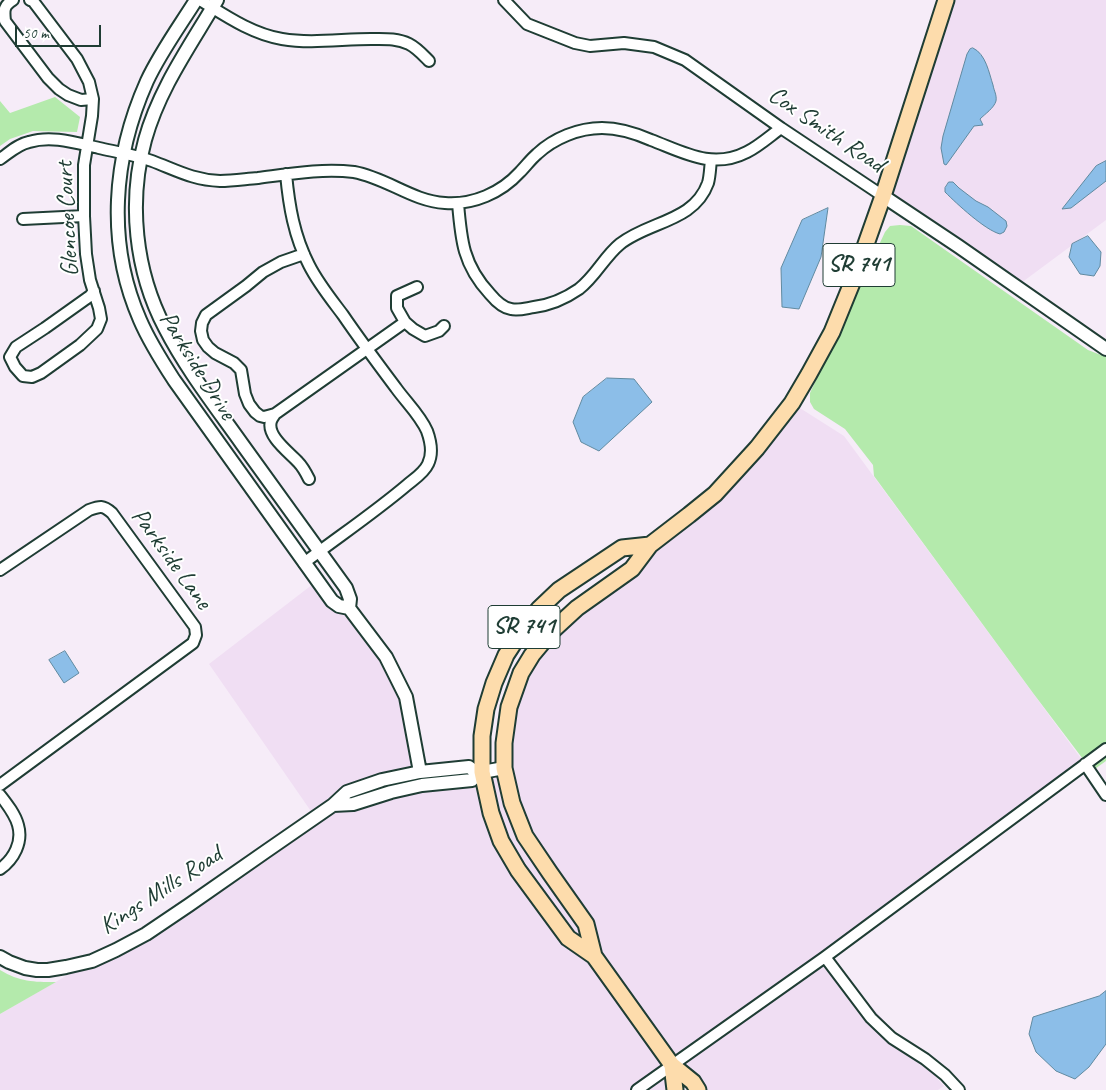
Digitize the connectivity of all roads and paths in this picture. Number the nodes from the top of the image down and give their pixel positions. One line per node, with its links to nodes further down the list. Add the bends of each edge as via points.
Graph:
1 (13, 0): 9 (street, via 4,10 4,21 48,78 68,95 81,100)
2 (30, 0): 9 (street, Glencoe Court, via 77,59 86,74)
3 (196, 0): 12 (street, Parkside Drive, via 148,80 134,111)
4 (200, 0): 7 (street)
5 (504, 0): 10 (street, Cox Smith Road, via 527,24 575,43 654,47 685,60)
6 (946, 0): 17 (main road, SR 741)
7 (215, 4): 8 (street, via 243,26 276,38 301,41 392,39 409,44); 13 (street, Parkside Drive, via 163,91)
8 (429, 60)
9 (92, 99): 11 (street, Glencoe Court)
10 (780, 128): 15 (street, via 748,152); 17 (street, Cox Smith Road)
11 (87, 145): 12 (street); 14 (street, via 41,139 26,142); 19 (street, Glencoe Court)
12 (123, 153): 13 (street); 32 (street, Parkside Drive, via 117,203 118,229 126,279 140,320 174,380)
13 (141, 157): 16 (street, via 187,175 221,181); 31 (street, Parkside Drive, via 136,227 153,304 177,350)
14 (0, 159)
15 (711, 160): 18 (street, via 696,158 635,133 601,128 584,130 552,143 497,191); 18 (street, via 708,182 700,198 688,210 628,238 574,293 539,306 510,310 484,287 463,247)
16 (286, 174): 18 (street, via 319,171 355,173 382,180 428,200); 21 (street, via 293,224)
17 (883, 196): 27 (street, Cox Smith Road); 30 (main road, SR 741, via 832,332 792,403 715,494)
18 (458, 203)
19 (84, 216): 20 (street); 23 (street, Glencoe Court, via 86,254)
20 (23, 219)
21 (304, 254): 26 (street, via 323,287); 28 (street, via 263,272 206,315 202,323 203,340 208,347 241,370 245,394 255,412 264,417)
22 (416, 287): 24 (street, via 397,296 396,308)
23 (94, 291): 23 (street, Glencoe Court, via 100,319 97,329 41,373 23,376 10,357 16,347)
24 (405, 322): 25 (street, via 425,336); 26 (street)
25 (444, 326)
26 (367, 348): 28 (street); 31 (street, via 422,421 430,440 431,458 428,466 404,488)
27 (1106, 349)
28 (275, 414): 29 (street, via 270,425 275,438)
29 (309, 479)
30 (650, 544): 37 (main road, SR 741, via 632,569 577,608 552,631 532,656 521,673 509,707); 39 (main road, SR 741, via 622,548 560,590 523,629 506,655 494,683 486,710)
31 (320, 551): 32 (street); 34 (street, Parkside Drive, via 346,588)
32 (304, 563): 34 (street, Parkside Drive, via 332,601)
33 (0, 570): 40 (street, Parkside Lane, via 89,510 99,506 106,508 195,627 196,635 193,642)
34 (349, 608): 38 (street, Parkside Drive, via 386,657 406,697)
35 (1106, 748): 36 (street)
36 (1085, 764): 41 (street); 47 (street)
37 (504, 768): 39 (street, Kings Mills Road); 45 (main road, SR 741, via 512,803 525,836 586,924)
38 (420, 772): 39 (street, Kings Mills Road, via 469,767); 43 (street, Kings Mills Road, via 347,792)
39 (479, 773): 43 (street, Kings Mills Road, via 472,780 422,785); 45 (main road, SR 741, via 501,841 518,870 568,938)
40 (0, 785)
41 (1106, 794)
42 (0, 795): 44 (street, via 18,825 20,839 16,852)
43 (333, 806): 46 (street, Kings Mills Road, via 146,934 92,961 37,970)
44 (0, 869)
45 (594, 956): 48 (main road, SR 741)
46 (0, 957)
47 (825, 958): 48 (street); 52 (street, via 871,1018 892,1038 926,1059)
48 (672, 1065): 49 (street); 50 (main road, SR 741); 51 (main road, SR 741)
49 (637, 1090)
50 (675, 1090)
51 (698, 1090)
52 (959, 1090)

